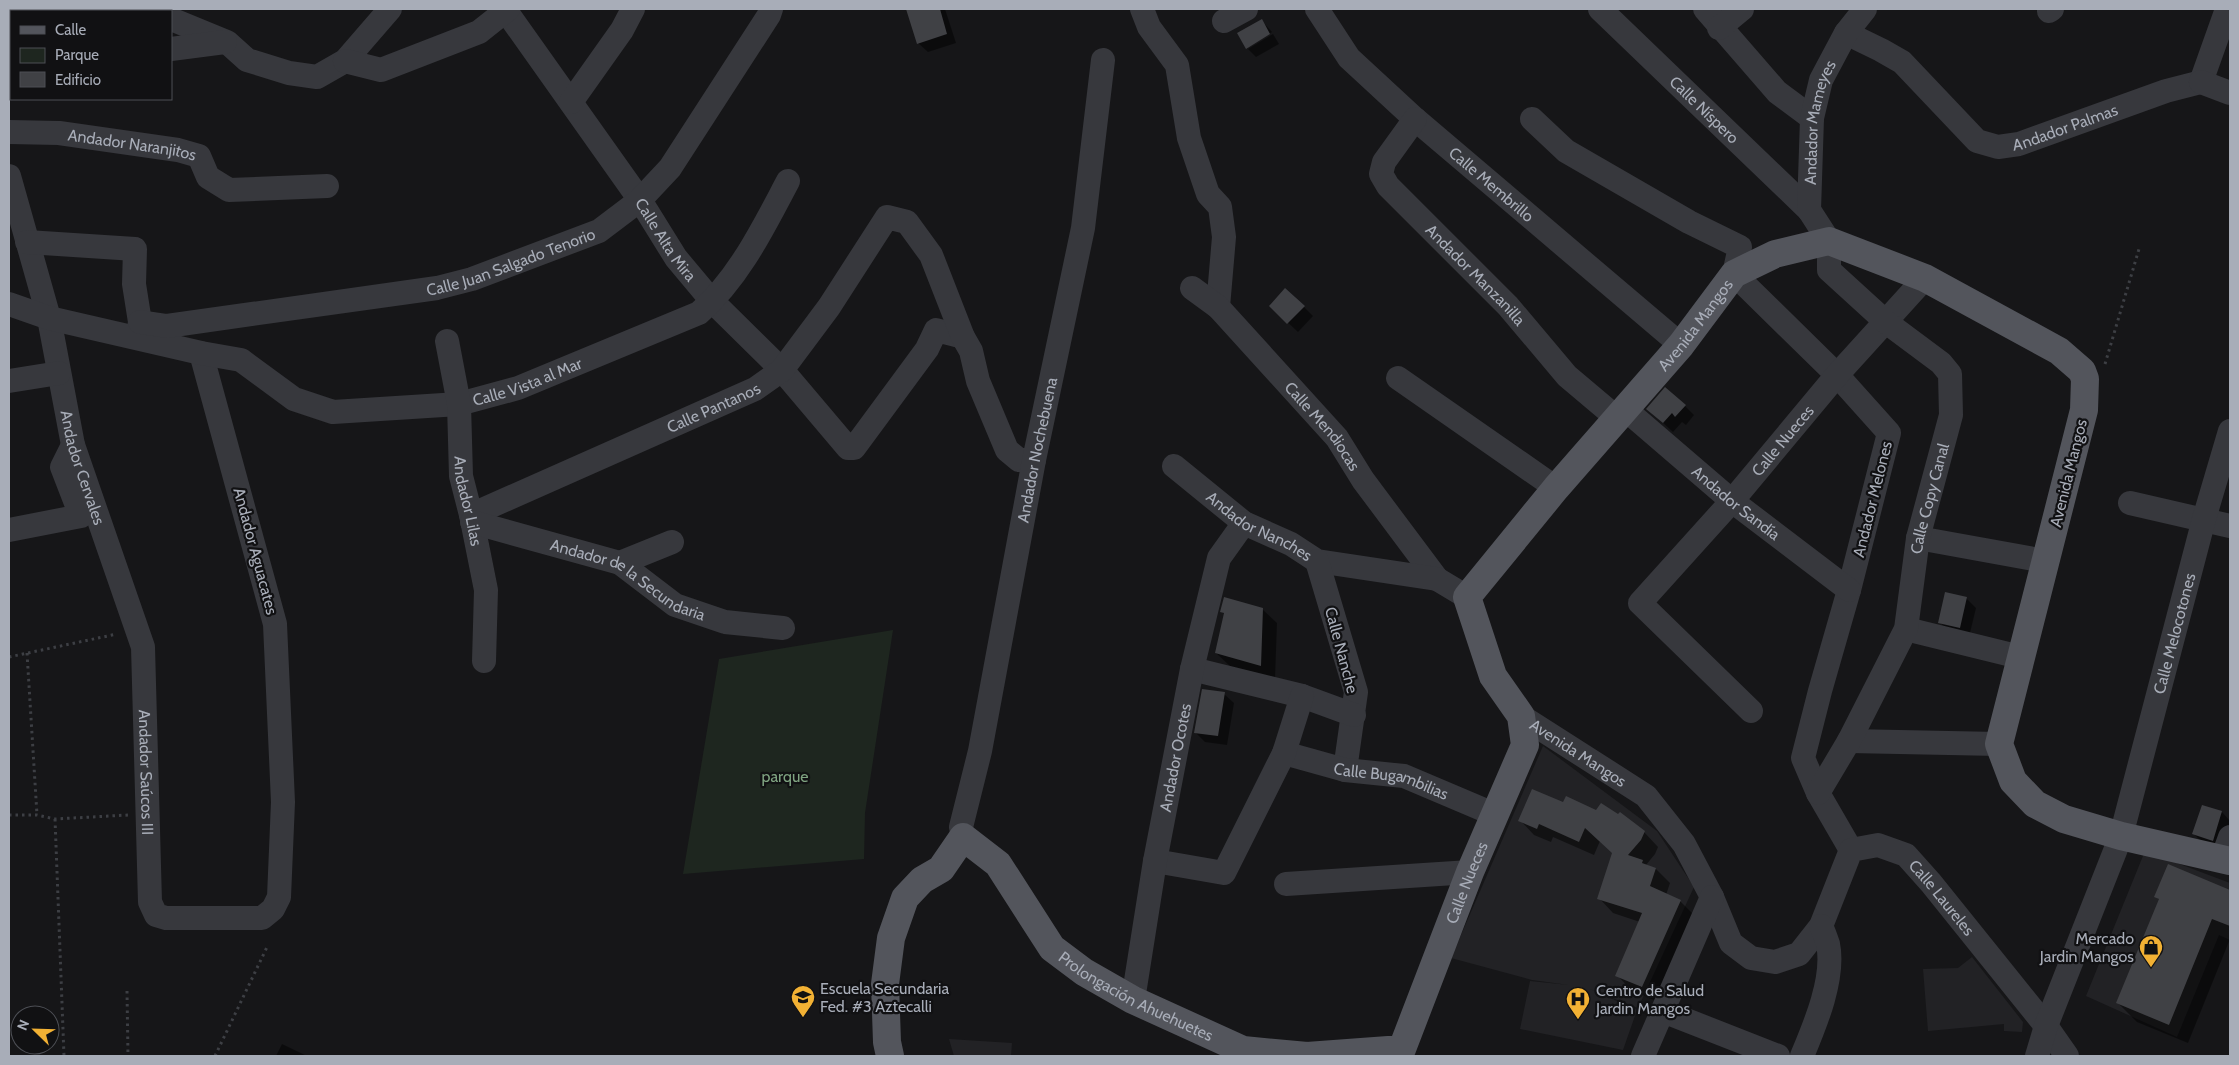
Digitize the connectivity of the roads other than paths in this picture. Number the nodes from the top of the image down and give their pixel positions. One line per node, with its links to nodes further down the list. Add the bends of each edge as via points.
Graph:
1 (390, 9): 20 (street)
2 (633, 9): 23 (street)
3 (771, 9): 31 (street, Calle Juan Salgado Tenorio, via 670,168)
4 (1142, 9): 40 (street, via 1148,27 1177,65 1189,138 1208,194 1220,207 1224,237)
5 (1246, 9): 14 (street)
6 (1317, 9): 25 (street, Calle Membrillo, via 1349,58)
7 (1600, 9): 32 (street, Calle Níspero)
8 (1705, 9): 15 (street)
9 (1742, 9): 15 (street)
10 (1865, 9): 16 (street, Andador Mameyes)
11 (2227, 9): 21 (street)
12 (507, 10): 20 (street, via 479,32 381,70); 23 (street, Calle Alta Mira)
13 (172, 20): 17 (street)
14 (1224, 21)
15 (1719, 28): 24 (street, via 1777,92)
16 (1846, 33): 21 (street, Andador Palmas, via 1902,62 1977,141 1998,147 2019,144 2166,91); 24 (street, Andador Mameyes, via 1821,80)
17 (227, 42): 18 (street); 20 (street, via 247,60 288,73 317,77)
18 (172, 49)
19 (1103, 60): 57 (street, Andador Nochebuena, via 1083,228)
20 (345, 61)
21 (2201, 82): 22 (street)
22 (2230, 93)
23 (571, 102): 31 (street, Calle Alta Mira)
24 (1812, 118): 32 (street, Andador Mameyes)
25 (1415, 120): 46 (street, Calle Membrillo); 54 (street, Andador Manzanilla, via 1384,162 1381,174 1388,186 1508,306 1567,376)
26 (1532, 120): 35 (street, via 1566,151 1689,222 1740,247)
27 (9, 132): 30 (street, Andador Naranjitos, via 59,133 178,150 199,156 208,177 229,190)
28 (9, 176): 34 (street, Andador Cervales)
29 (788, 181): 38 (street, Calle Vista al Mar, via 756,242)
30 (327, 186)
31 (640, 200): 38 (street, Calle Alta Mira, via 676,258); 43 (street, Calle Juan Salgado Tenorio, via 600,231 436,288)
32 (1809, 210): 33 (street, Andador Mameyes)
33 (1829, 241): 35 (main road, Avenida Mangos, via 1776,254); 36 (main road); 42 (street, Calle Copy Canal, via 1829,270)
34 (27, 242): 41 (street, Andador Cervales); 43 (street, via 135,249 134,284)
35 (1734, 274): 46 (main road, Avenida Mangos); 50 (street, Andador Melones)
36 (1925, 278): 42 (street, Calle Nueces); 69 (main road, Avenida Mangos, via 2059,351 2082,371 2085,379 2084,410)
37 (1192, 288): 40 (street, Calle Mendiocas)
38 (712, 301): 48 (street, Calle Alta Mira); 53 (street, Calle Vista al Mar, via 699,313 518,388)
39 (9, 304): 41 (street)
40 (1218, 307): 72 (street, Calle Mendiocas, via 1337,438)
41 (49, 318): 43 (street); 49 (street, Andador Cervales)
42 (1886, 322): 50 (street, Calle Nueces); 67 (street, Calle Copy Canal, via 1941,362 1950,374 1951,415)
43 (139, 330): 47 (street)
44 (963, 337): 48 (street, Calle Alta Mira, via 936,330 927,349 854,448 848,448); 48 (street, Calle Pantanos, via 932,255 907,222 887,217 829,307); 57 (street, via 1007,450 1019,460)
45 (447, 341): 53 (street, Andador Lilas)
46 (1681, 345): 54 (main road, Avenida Mangos)
47 (201, 353): 53 (street, Calle Vista al Mar, via 241,360 294,399 333,412); 99 (street, Andador Aguacates, via 275,624 283,802 279,897 273,909 262,918 166,918)
48 (782, 370): 62 (street, Calle Pantanos, via 755,389)
49 (59, 373): 52 (street); 56 (street, Andador Cervales)
50 (1837, 375): 60 (street, Calle Nueces); 73 (street, Andador Melones, via 1889,433)
51 (1398, 378): 59 (street)
52 (9, 381)
53 (459, 404): 62 (street, Andador Lilas, via 460,476)
54 (1622, 414): 59 (main road, Avenida Mangos); 60 (street, Andador Sandía)
55 (2230, 431): 63 (street, Calle Melocotones)
56 (73, 445): 66 (street, via 62,467 81,516); 77 (street, Andador Cervales)
57 (1034, 460): 92 (street, Andador Nochebuena, via 980,751 961,827)
58 (1174, 466): 64 (street, Andador Nanches)
59 (1556, 488): 74 (main road, Avenida Mangos)
60 (1732, 501): 73 (street, Andador Sandía); 82 (street, Calle Nueces, via 1640,604)
61 (2130, 503): 63 (street)
62 (472, 518): 71 (street, Andador de la Secundaria); 79 (street, Andador Lilas, via 486,590)
63 (2204, 519): 65 (street); 91 (street, Calle Melocotones)
64 (1244, 523): 70 (street, Andador Nanches, via 1291,544); 80 (street, Andador Ocotes, via 1219,558)
65 (2230, 526)
66 (9, 530)
67 (1918, 538): 69 (street); 76 (street, Calle Copy Canal)
68 (672, 542): 71 (street)
69 (2045, 561): 78 (main road, Avenida Mangos)
70 (1317, 562): 72 (street, Andador Nanches); 83 (street, Calle Nanche, via 1356,692)
71 (620, 563): 75 (street, Andador de la Secundaria, via 675,605 725,622)
72 (1437, 579): 74 (street, Andador Nanches)
73 (1849, 590): 89 (street, Andador Melones, via 1803,758)
74 (1467, 597): 84 (main road, Avenida Mangos, via 1493,676)
75 (783, 628)
76 (1906, 629): 78 (street); 85 (street, Calle Copy Canal)
77 (137, 630): 99 (street, Andador Saúcos III, via 142,647 150,902)
78 (2020, 657): 86 (main road, Avenida Mangos)
79 (484, 661)
80 (1192, 669): 81 (street); 95 (street, Andador Ocotes)
81 (1302, 696): 83 (street); 87 (street)
82 (1751, 711)
83 (1354, 716): 88 (street, Calle Nanche)
84 (1521, 716): 90 (main road, Calle Nueces, via 1525,745); 98 (street, Avenida Mangos, via 1646,796 1684,844)
85 (1849, 741): 86 (street); 89 (street, Calle Copy Canal)
86 (1998, 744): 91 (main road, via 2013,781 2034,804 2064,819)
87 (1284, 752): 88 (street, Calle Bugambilias); 95 (street, via 1224,873)
88 (1345, 770): 90 (street, Calle Bugambilias, via 1404,776)
89 (1818, 793): 93 (street, Andador Melones)
90 (1496, 815): 96 (main road, Calle Nueces)
91 (2121, 836): 94 (main road); 103 (street, Calle Melocotones)
92 (963, 837): 101 (main road, Prolongación Ahuehuetes, via 998,864 1052,948 1084,972); 107 (main road, via 941,869 922,880 905,898 891,938 886,984)
93 (1851, 850): 100 (street); 103 (street, Calle Laureles, via 1878,845 1906,855)
94 (2228, 852)
95 (1155, 861): 101 (street, Andador Ocotes)
96 (1470, 872): 97 (street); 106 (main road, Calle Nueces)
97 (1286, 884)
98 (1712, 897): 100 (street, via 1731,943 1751,958 1775,962 1799,954); 102 (street)
99 (156, 915)
100 (1822, 926): 110 (street, via 1828,945 1828,971 1818,1019)
101 (1134, 1000): 105 (main road, Prolongación Ahuehuetes)
102 (1663, 1011): 104 (street); 108 (street)
103 (2046, 1026): 111 (street, Calle Melocotones); 112 (street, Calle Laureles)
104 (1748, 1051): 109 (street)
105 (1243, 1053): 106 (main road, Prolongación Ahuehuetes, via 1307,1056)
106 (1402, 1053)
107 (890, 1056)
108 (1643, 1056)
109 (1778, 1056)
110 (1802, 1056)
111 (2037, 1056)
112 (2067, 1056)

